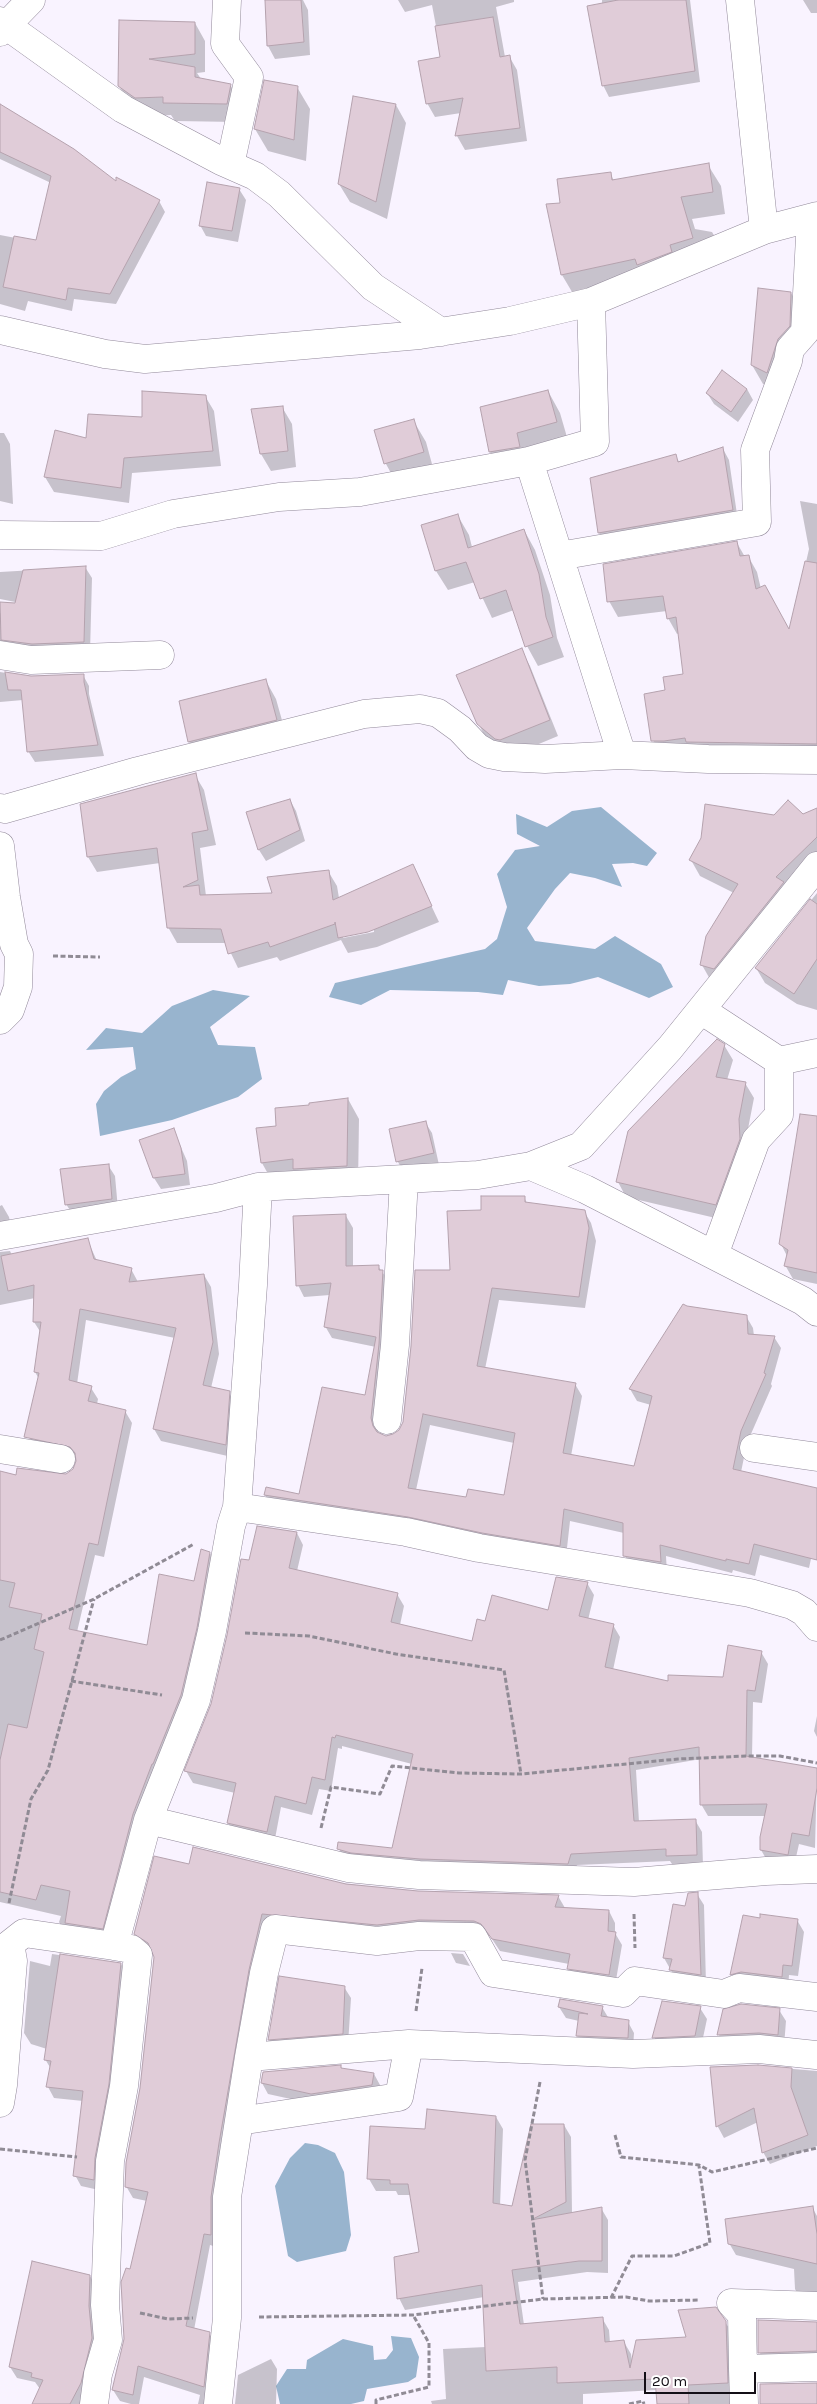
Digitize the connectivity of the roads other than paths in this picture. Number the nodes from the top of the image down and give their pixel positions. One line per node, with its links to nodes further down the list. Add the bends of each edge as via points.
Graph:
1 (31, 0): 4 (street)
2 (227, 0): 5 (street, via 225,44 249,77)
3 (740, 0): 7 (street)
4 (2, 26): 5 (street, via 123,109)
5 (230, 165): 10 (street, via 255,176 280,194 373,287)
6 (814, 217): 7 (street); 13 (street, via 804,332 790,349 755,450 757,522)
7 (764, 230): 8 (street)
8 (591, 302): 10 (street, via 510,321); 11 (street, via 595,442)
9 (0, 330): 10 (street, via 105,354 145,359 316,346)
10 (441, 332)
11 (529, 461): 12 (street, via 360,492 279,497 173,514 101,536); 13 (street)
12 (0, 534)
13 (559, 556): 16 (street)
14 (160, 655): 15 (street, via 31,660)
15 (0, 656)
16 (622, 755): 17 (street, via 708,760); 18 (street, via 545,759 489,754 438,713 420,709 364,714)
17 (817, 760)
18 (0, 808)
19 (0, 846): 22 (street, via 14,944 19,954 18,987 10,1010)
20 (817, 866): 21 (street)
21 (701, 1010): 24 (street); 25 (street, via 581,1146)
22 (0, 1020)
23 (817, 1053): 24 (street)
24 (778, 1061): 29 (street, via 778,1115 756,1140)
25 (531, 1166): 26 (street, via 478,1175); 29 (street, via 585,1189)
26 (404, 1178): 27 (street); 31 (street, via 395,1345)
27 (258, 1187): 28 (street, via 216,1198); 36 (street)
28 (0, 1236)
29 (714, 1255): 30 (street, via 803,1301)
30 (817, 1312)
31 (387, 1420)
32 (754, 1448): 34 (street)
33 (0, 1449): 35 (street)
34 (817, 1456)
35 (62, 1458)
36 (234, 1517): 37 (street, via 406,1532 479,1548 750,1593 804,1612); 38 (street, via 196,1700)
37 (817, 1627)
38 (148, 1820): 39 (street, via 348,1868 419,1875 634,1882 766,1870); 41 (street)
39 (817, 1869)
40 (5, 1943): 41 (street, via 24,1932); 46 (street, via 13,1961)
41 (114, 1946): 51 (street, via 131,1949 138,1954 124,2086 110,2161 105,2305 108,2340 98,2374)
42 (817, 1997): 45 (street, via 739,1988 724,1994 635,1981 624,1993 493,1973 473,1937 418,1936 377,1941 275,1929)
43 (409, 2044): 44 (street, via 633,2054 758,2049); 45 (street); 47 (street, via 400,2097)
44 (817, 2053)
45 (249, 2057): 47 (street)
46 (0, 2103)
47 (239, 2121): 52 (street, via 227,2197 227,2318)
48 (817, 2306): 50 (street, via 731,2303 742,2315)
49 (817, 2367): 50 (street)
50 (743, 2369): 53 (street)
51 (94, 2404)
52 (218, 2404)
53 (744, 2404)

